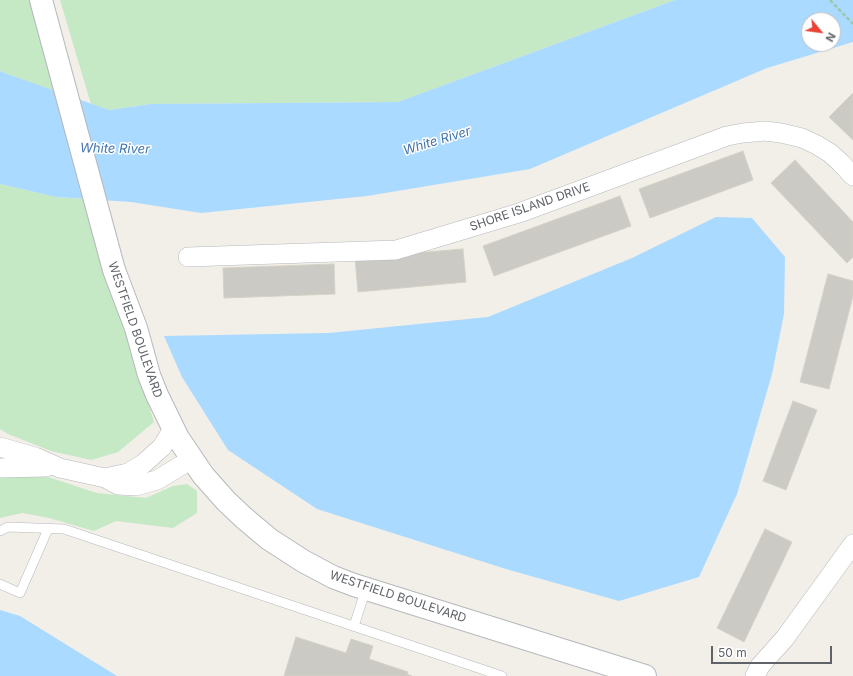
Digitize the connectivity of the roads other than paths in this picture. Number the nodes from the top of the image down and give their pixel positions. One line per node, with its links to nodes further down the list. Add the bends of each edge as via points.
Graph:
1 (41, 0): 4 (street, WESTFIELD BOULEVARD, via 114,270 136,328 149,375)
2 (853, 176): 3 (street, SHORE ISLAND DRIVE, via 836,158 810,142 788,134 758,131 727,136 519,213 411,247 396,250)
3 (188, 257)
4 (174, 429): 6 (street, WESTFIELD BOULEVARD); 9 (street, via 162,447 143,464)
5 (0, 447): 8 (street, via 35,457)
6 (192, 459): 9 (street, via 156,480 136,486); 14 (street, WESTFIELD BOULEVARD, via 226,501 269,539 319,570)
7 (0, 468): 8 (street)
8 (60, 468): 9 (street)
9 (111, 482)
10 (48, 529): 11 (lane, via 8,527); 13 (lane, via 20,593); 15 (lane, via 64,530)
11 (0, 530)
12 (853, 544): 18 (street)
13 (0, 584)
14 (366, 589): 15 (lane); 17 (street, WESTFIELD BOULEVARD)
15 (354, 626): 16 (lane)
16 (502, 676)
17 (645, 676)
18 (755, 676)

